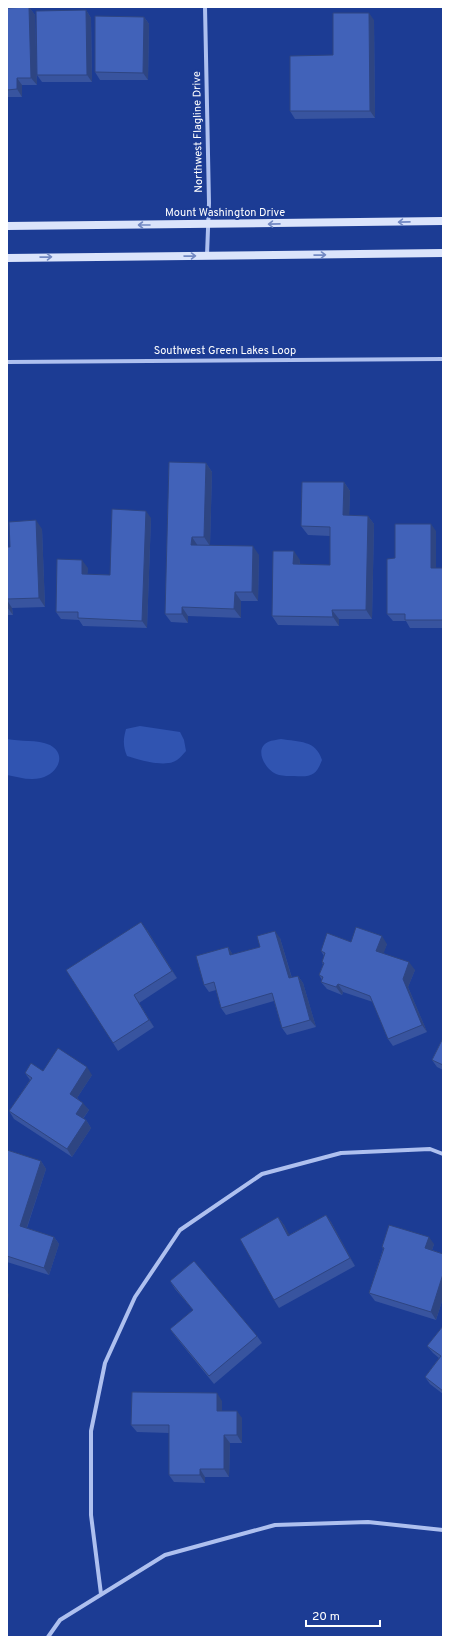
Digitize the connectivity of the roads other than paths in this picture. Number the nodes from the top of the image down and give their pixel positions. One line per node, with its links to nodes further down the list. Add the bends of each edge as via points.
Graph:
1 (205, 7): 3 (street, Northwest Flagline Drive)
2 (443, 221): 3 (main road, Mount Washington Drive, one-way to 3)
3 (208, 224): 4 (main road, Mount Washington Drive, one-way to 4); 6 (street, Northwest Flagline Drive)
4 (7, 226)
5 (443, 253): 6 (main road, one-way to 5)
6 (207, 256): 7 (main road, one-way to 6)
7 (7, 258)
8 (443, 359): 9 (street, Southwest Green Lakes Loop)
9 (7, 362)
10 (443, 1154): 12 (street, via 430,1149 341,1152 262,1174 180,1230 135,1297 105,1363 91,1431 91,1515)
11 (443, 1530): 12 (street, via 368,1522 275,1525 165,1555)
12 (101, 1594): 13 (street, via 60,1620)
13 (48, 1637)

